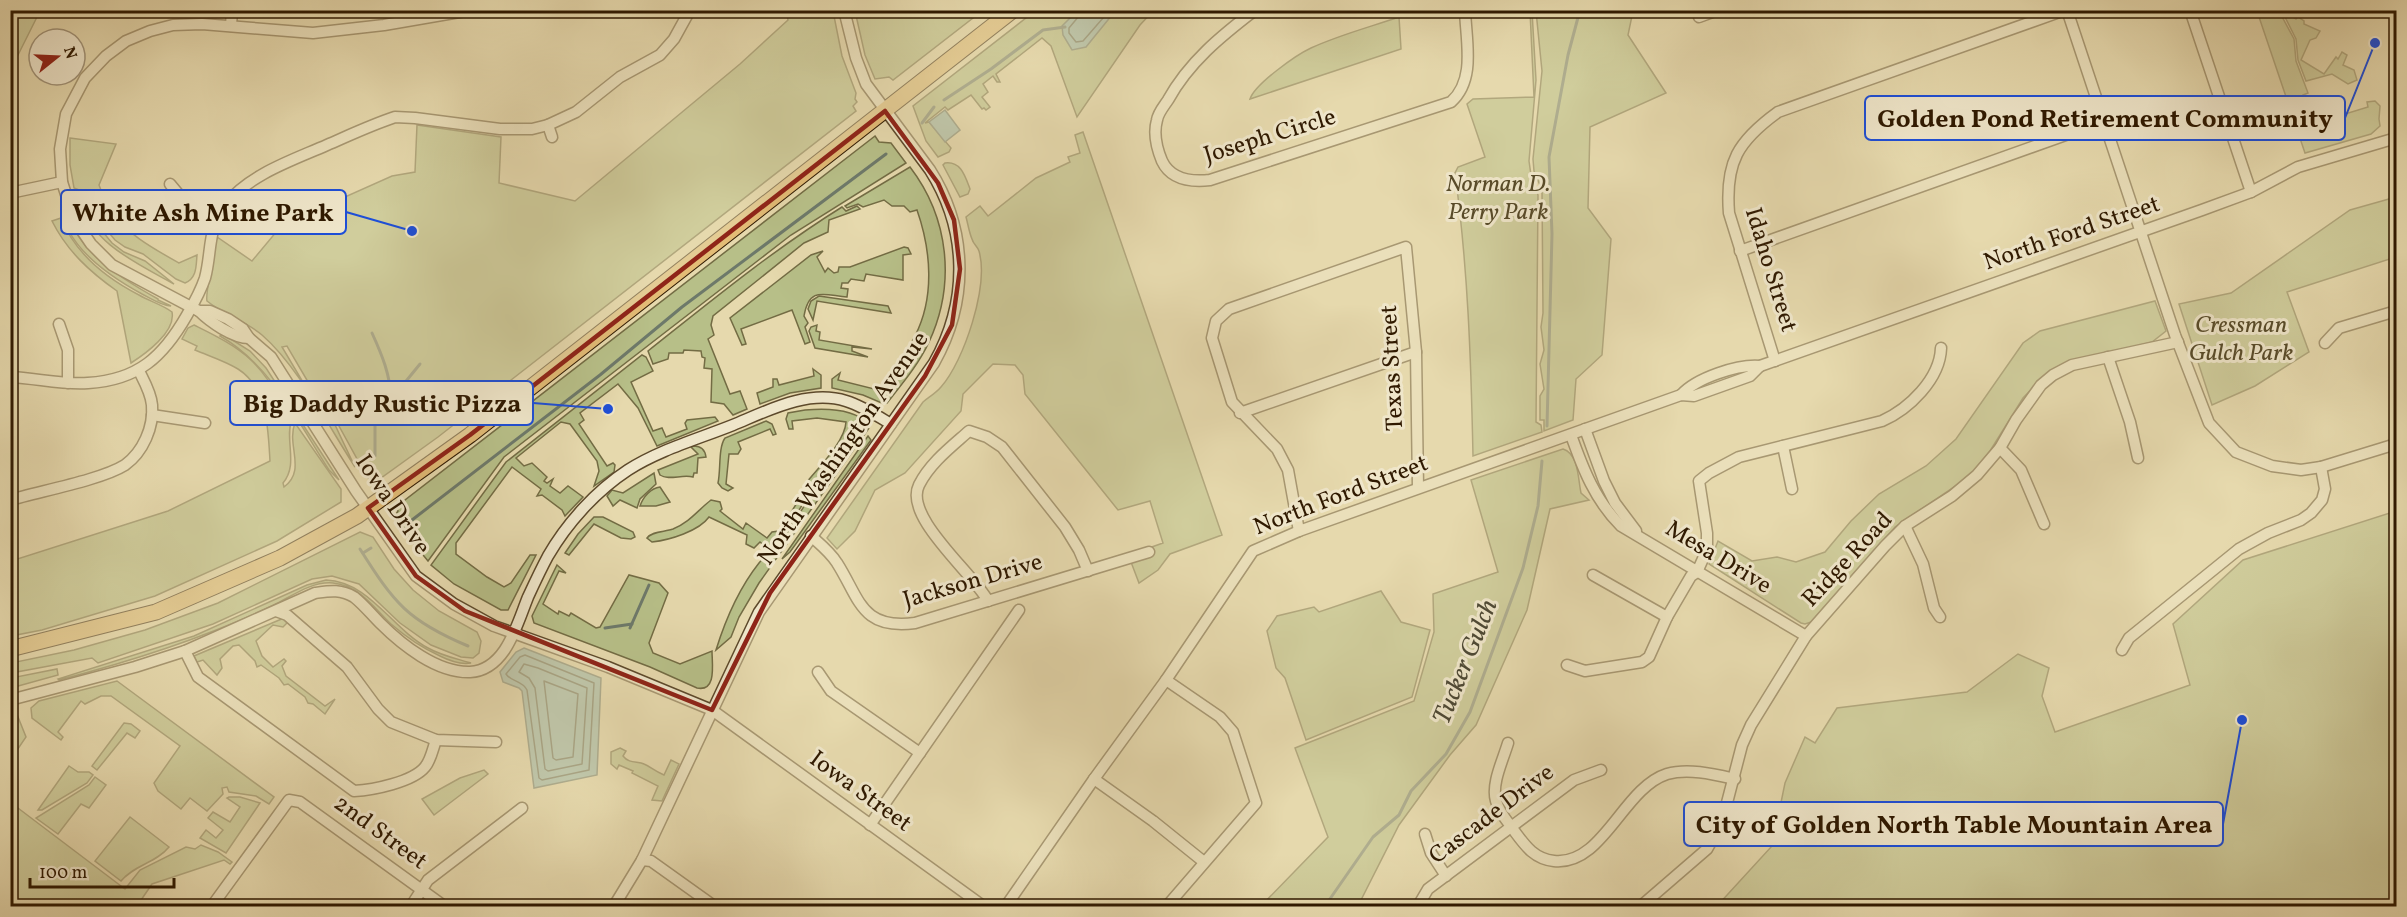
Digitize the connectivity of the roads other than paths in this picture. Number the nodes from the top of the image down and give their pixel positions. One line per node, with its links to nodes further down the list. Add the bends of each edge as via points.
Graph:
1 (232, 10): 12 (street)
2 (471, 10): 12 (street, Iowa Drive, via 313,33)
3 (690, 10): 15 (street, via 660,55 620,77 576,112)
4 (844, 10): 13 (street, North Washington Avenue, via 866,84)
5 (1013, 10): 13 (highway)
6 (1255, 10): 7 (street, Joseph Circle, via 1195,61 1157,119 1156,142 1164,164 1177,176 1193,182 1210,180 1451,102 1460,94 1468,71)
7 (1465, 10)
8 (1718, 10): 11 (street)
9 (2066, 10): 14 (street); 24 (street, Idaho Street, via 1778,112 1747,138 1734,156 1727,194)
10 (2190, 10): 20 (street)
11 (1699, 17)
12 (231, 26): 18 (street, Iowa Drive, via 173,25 126,41 106,56 85,78 66,114 60,149)
13 (885, 111): 40 (street, North Washington Avenue, via 938,183 954,220 960,269 956,306 946,341); 51 (highway, via 470,435)
14 (2105, 121): 23 (street); 24 (street)
15 (548, 125): 16 (street); 22 (street, via 500,129 395,117 255,179 226,204)
16 (552, 138)
17 (2397, 138): 20 (street, North Ford Street, via 2298,167)
18 (62, 182): 21 (street); 25 (street, Iowa Drive, via 74,219 112,265)
19 (170, 184): 22 (street, via 180,196)
20 (2251, 192): 23 (street, North Ford Street)
21 (10, 193)
22 (217, 219): 25 (street)
23 (2142, 231): 28 (street); 33 (street, North Ford Street)
24 (1740, 251): 33 (street, Idaho Street)
25 (195, 309): 34 (street, via 165,349); 51 (street, Iowa Drive, via 232,333 249,338 271,357)
26 (2397, 311): 29 (street, via 2339,328)
27 (59, 324): 36 (street, via 68,350)
28 (2178, 342): 32 (street, Ridge Road); 47 (street, via 2209,423 2236,452 2272,466 2301,470)
29 (2325, 343)
30 (1941, 348): 44 (street, via 1935,371 1906,408 1882,420)
31 (1416, 352): 37 (street); 37 (street, Texas Street, via 1406,247 1229,309 1216,321 1212,338 1232,402); 48 (street, Texas Street)
32 (2108, 357): 45 (street, Ridge Road, via 2072,365 2041,385); 46 (street)
33 (1775, 361): 41 (street, North Ford Street, via 1760,366 1750,376 1694,396 1681,394)
34 (139, 371): 36 (street, via 105,381); 38 (street, via 149,392)
35 (10, 377): 36 (street)
36 (68, 383)
37 (1240, 413): 54 (street, via 1277,449 1288,470)
38 (152, 415): 39 (street); 50 (street, via 141,448 126,464)
39 (205, 423)
40 (891, 424): 56 (street, North Washington Avenue); 66 (street, via 843,400 804,399 717,431 627,471 594,498 556,545 527,599)
41 (1585, 429): 42 (street, North Ford Street); 55 (street, Mesa Drive, via 1615,503)
42 (1571, 435): 48 (street, North Ford Street); 55 (street, Mesa Drive, via 1605,510 1621,526)
43 (2397, 444): 47 (street)
44 (1783, 446): 49 (street); 59 (street, via 1739,457 1699,481 1707,550)
45 (2000, 448): 52 (street, via 2021,470); 53 (street, Ridge Road, via 1952,496)
46 (2138, 458)
47 (2321, 467): 69 (street, via 2325,489 2311,513 2239,549 2129,638)
48 (1418, 487): 54 (street, North Ford Street)
49 (1792, 489)
50 (10, 500)
51 (368, 508): 66 (street, Iowa Drive, via 416,576 465,611); 68 (highway, via 280,558 156,612)
52 (2044, 524)
53 (1905, 526): 64 (street, via 1923,564 1934,609); 67 (street, Ridge Road)
54 (1299, 531): 73 (street, North Ford Street, via 1253,551)
55 (1638, 534): 59 (street, Mesa Drive)
56 (811, 536): 61 (street, Jackson Drive, via 837,562 866,612 887,623 915,623); 75 (street, North Washington Avenue, via 759,612)
57 (1149, 552): 58 (street, Jackson Drive)
58 (1088, 570): 61 (street, Jackson Drive); 61 (street, via 1065,527 1002,447 969,431 939,457 918,487 918,500 929,528)
59 (1697, 572): 65 (street); 67 (street, Mesa Drive)
60 (1593, 575): 65 (street)
61 (988, 601)
62 (1019, 610): 79 (street)
63 (276, 611): 66 (street, via 315,593 347,593 424,658 461,671 472,672 491,665); 70 (street); 76 (street, via 287,615 347,667 391,722)
64 (1940, 616)
65 (1667, 617): 71 (street, via 1649,657 1642,662 1585,671)
66 (514, 634): 75 (street, Iowa Drive)
67 (1806, 636): 82 (street, Ridge Road, via 1751,725)
68 (10, 649)
69 (2122, 650)
70 (185, 651): 74 (street); 76 (street, via 201,680 354,791 368,791 419,773 427,765)
71 (1567, 665)
72 (818, 672): 79 (street, via 831,691)
73 (1166, 680): 81 (street, North Ford Street); 88 (street, via 1220,717 1233,732 1256,803 1251,816)
74 (10, 700)
75 (712, 710): 84 (street, Iowa Street); 87 (street, North Washington Avenue)
76 (436, 740): 77 (street)
77 (496, 742)
78 (1508, 743): 85 (street, via 1495,799)
79 (920, 753): 84 (street)
80 (1601, 770): 85 (street, Cascade Drive, via 1574,780)
81 (1094, 779): 88 (street); 97 (street, North Ford Street)
82 (1735, 779): 85 (street, via 1685,771 1651,781 1587,850 1563,861 1538,857); 100 (street, Ridge Road, via 1722,822 1707,849)
83 (522, 808): 90 (street, via 428,880)
84 (870, 825): 96 (street, Iowa Street)
85 (1512, 828): 89 (street, Cascade Drive)
86 (1425, 834): 89 (street, via 1431,853)
87 (642, 860): 94 (street, North Washington Avenue); 95 (street, via 651,861)
88 (1204, 862): 98 (street)
89 (1446, 876): 99 (street, Cascade Drive, via 1428,890)
90 (422, 890): 91 (street, 2nd Street, via 300,802 289,800); 92 (street); 93 (street, 2nd Street)
91 (212, 906)
92 (411, 906)
93 (444, 906)
94 (614, 906)
95 (714, 906)
96 (983, 906)
97 (1006, 906)
98 (1167, 906)
99 (1418, 906)
100 (1641, 906)

